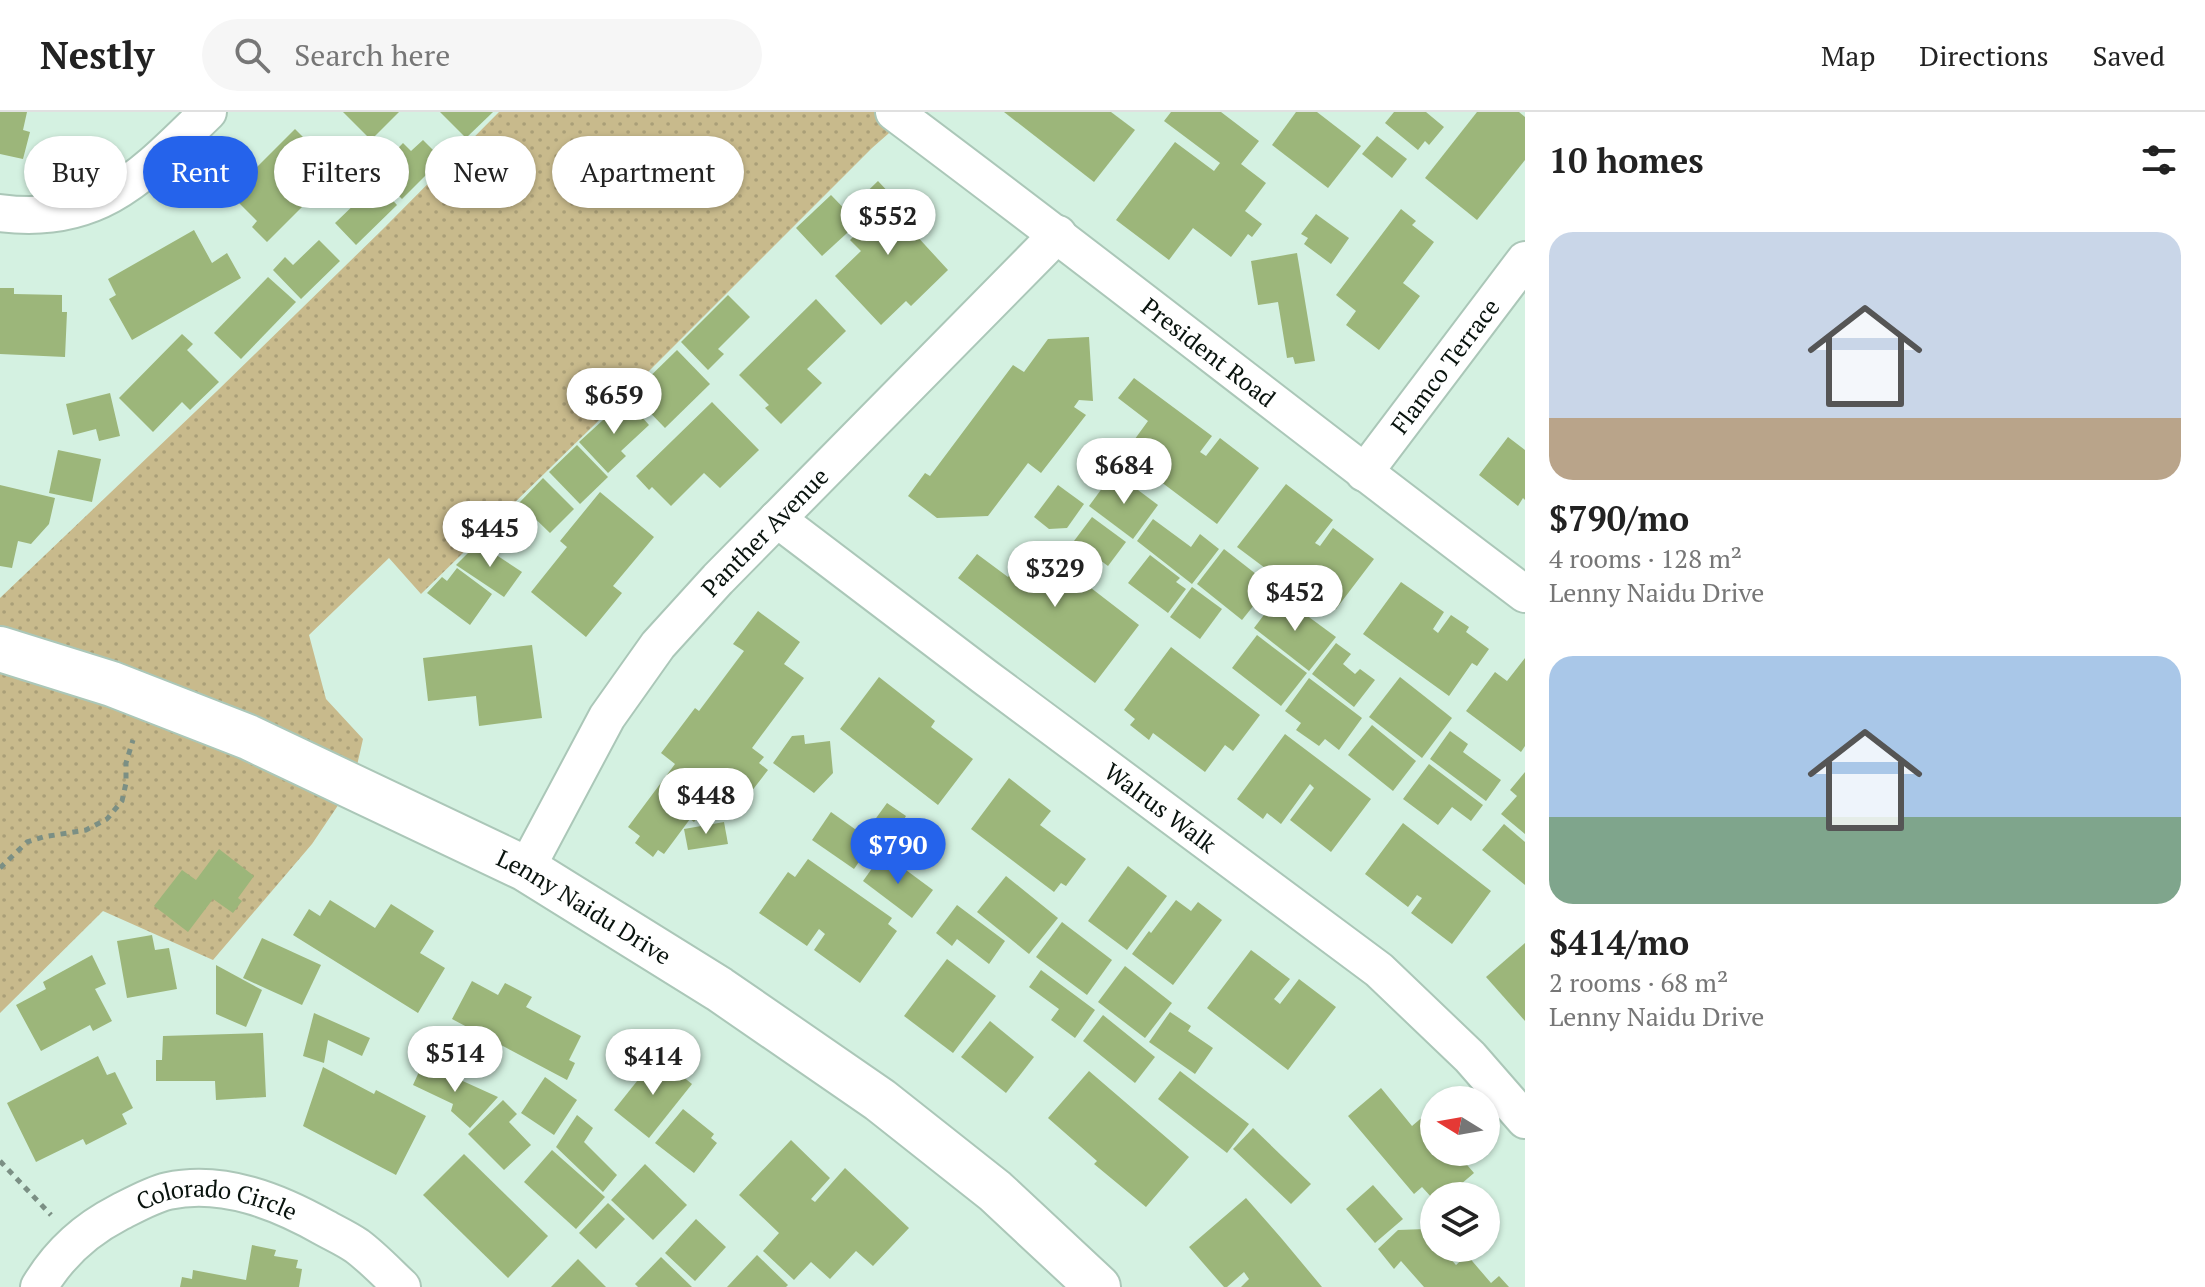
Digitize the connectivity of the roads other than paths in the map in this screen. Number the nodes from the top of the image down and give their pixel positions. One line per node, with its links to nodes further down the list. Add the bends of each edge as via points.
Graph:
1 (208, 112): 3 (street, via 107,199 46,216)
2 (894, 112): 4 (street, President Road)
3 (0, 213)
4 (1058, 234): 6 (street, President Road); 7 (street, Panther Avenue)
5 (1525, 260): 6 (street, Flamco Terrace)
6 (1364, 473): 8 (street, President Road)
7 (777, 519): 10 (street, Panther Avenue, via 636,673); 11 (street, Walrus Walk, via 1379,970 1470,1057)
8 (1525, 594)
9 (0, 649): 10 (street, Lenny Naidu Drive, via 112,684 248,737)
10 (526, 869): 12 (street, Lenny Naidu Drive, via 719,989 880,1100 995,1191)
11 (1525, 1120)
12 (1079, 1281)
13 (39, 1287): 14 (street, Colorado Circle, via 60,1257 106,1219 167,1191 188,1189 262,1197 298,1213 356,1245)
14 (402, 1287)

